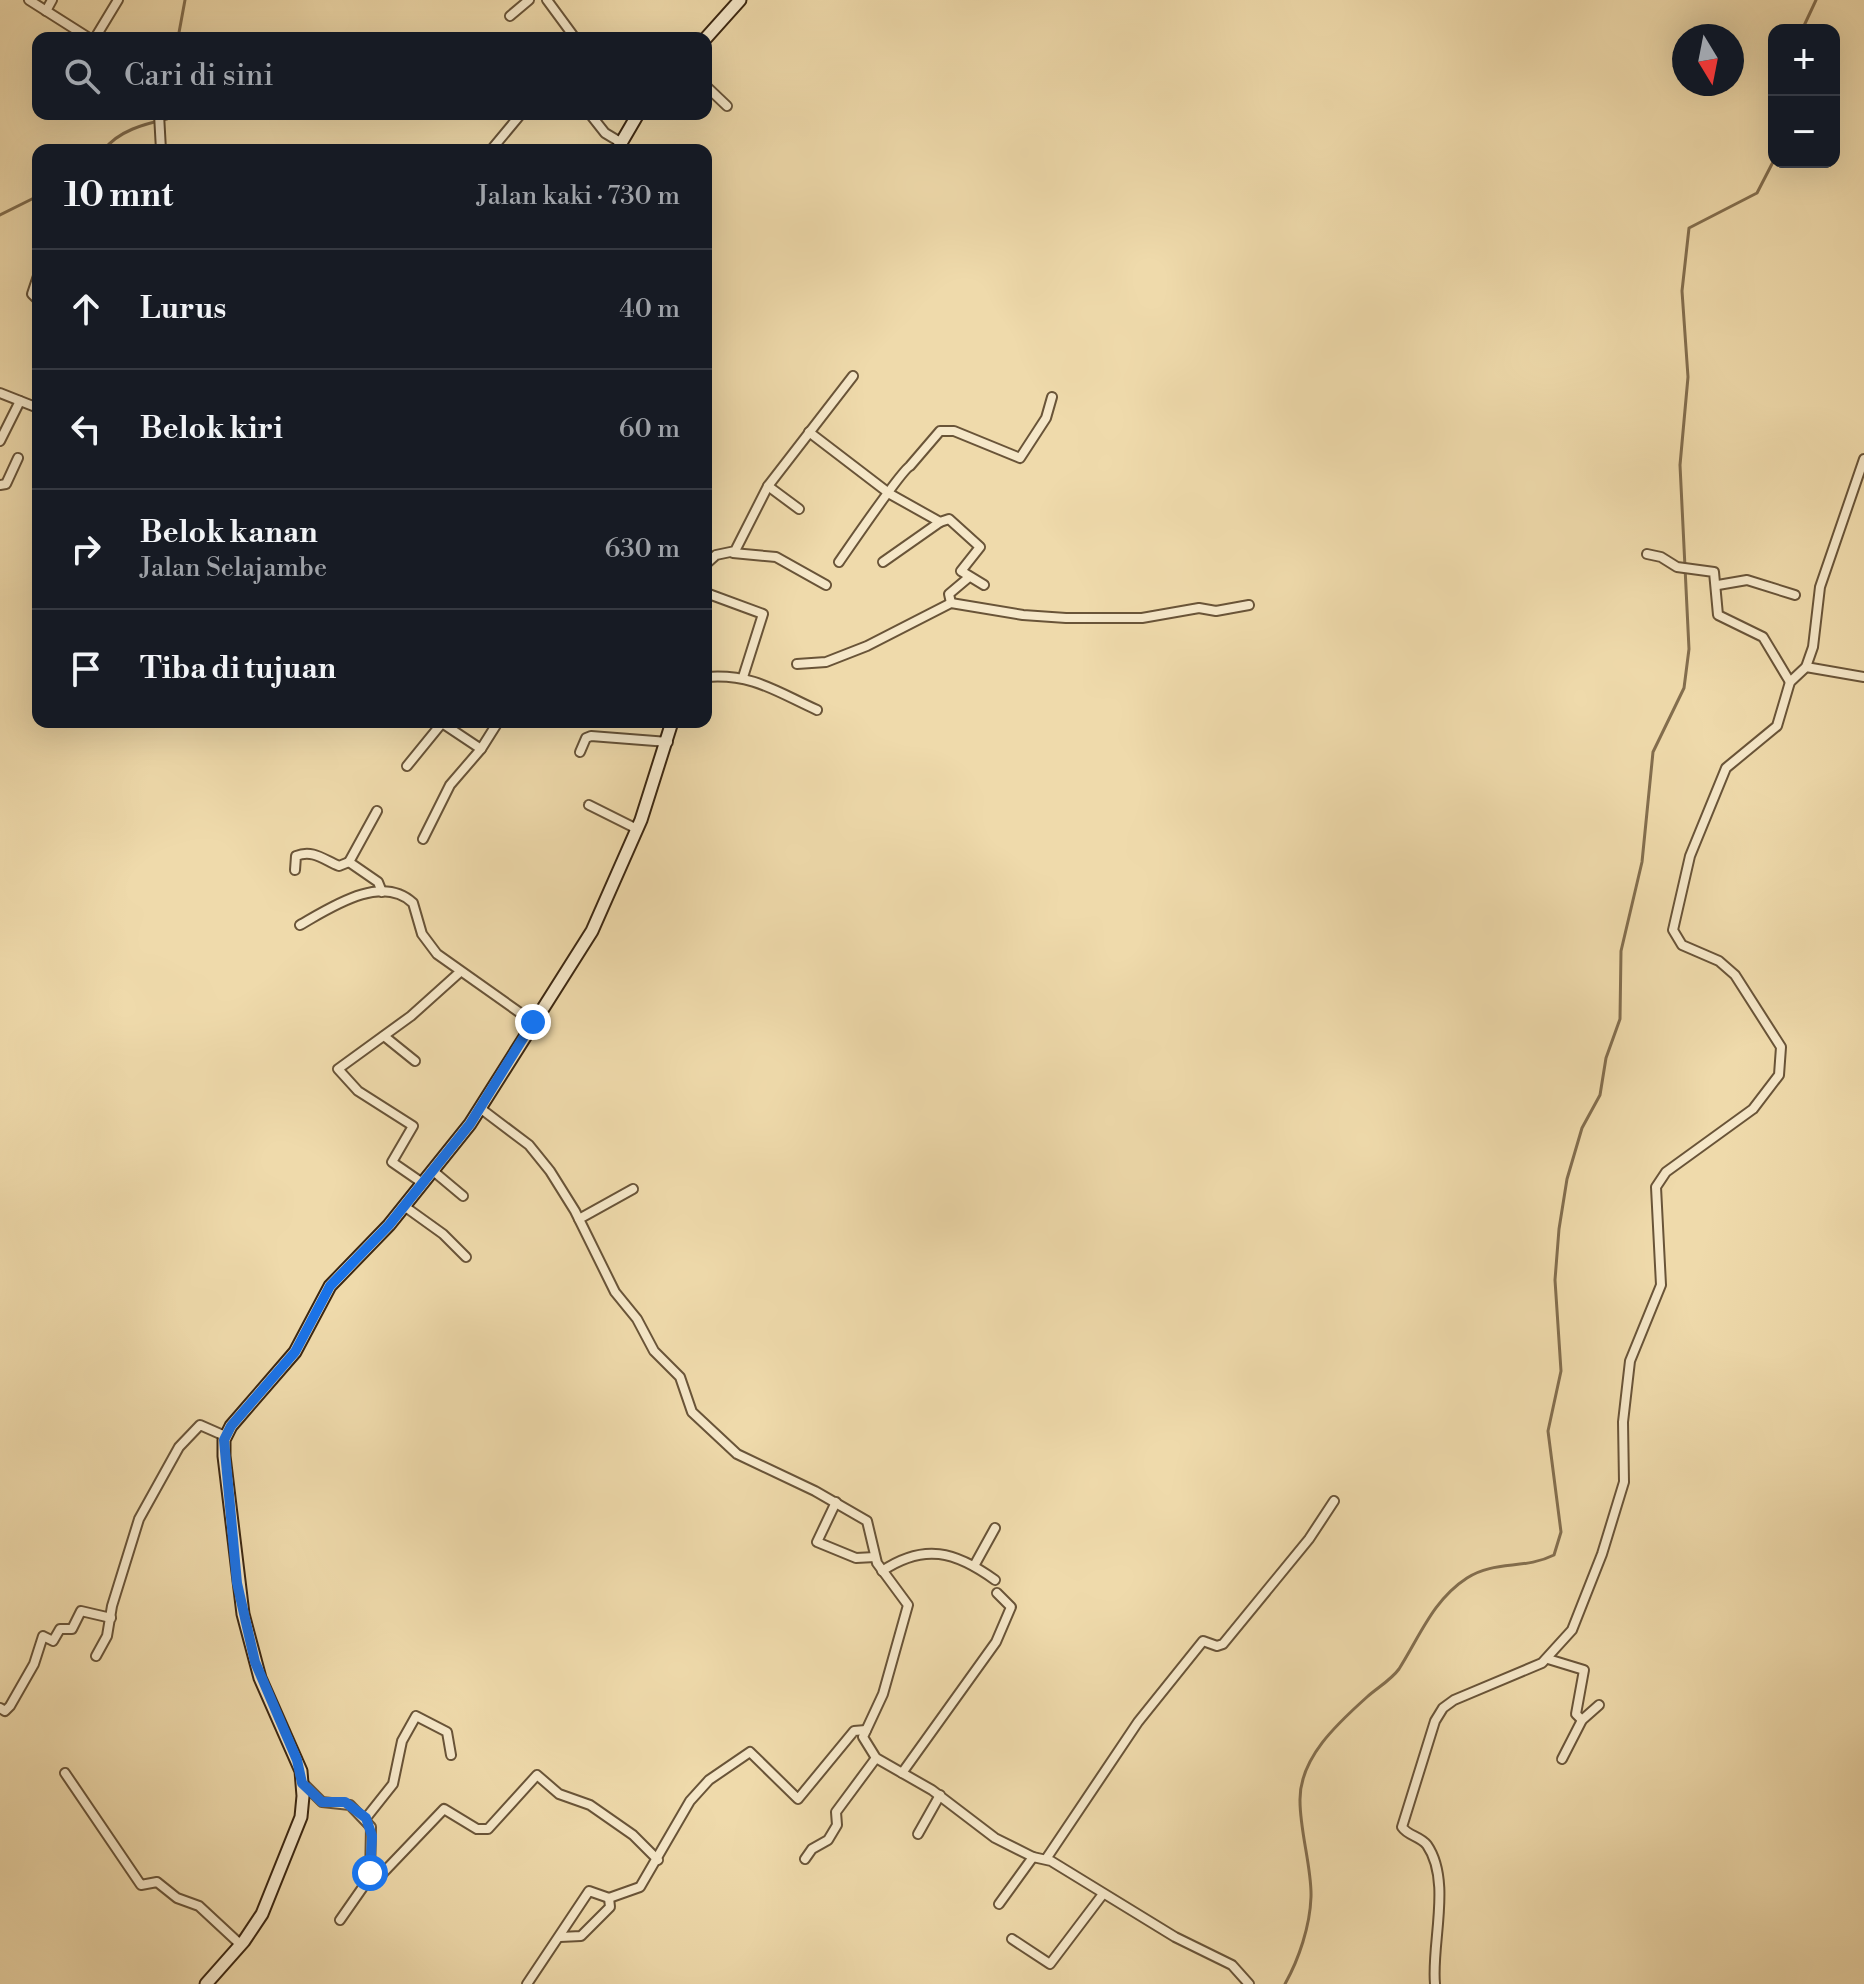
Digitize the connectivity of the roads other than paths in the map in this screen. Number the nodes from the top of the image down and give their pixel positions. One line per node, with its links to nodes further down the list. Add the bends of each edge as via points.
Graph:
1 (29, 0): 7 (street)
2 (52, 0): 7 (street)
3 (118, 0): 10 (street)
4 (529, 0): 8 (street)
5 (547, 0): 11 (street)
6 (740, 0): 12 (street)
7 (46, 11): 9 (street)
8 (510, 16)
9 (82, 32)
10 (96, 32)
11 (571, 32)
12 (711, 32)
13 (712, 92): 14 (street)
14 (727, 106)
15 (159, 120): 19 (street)
16 (516, 120): 20 (street)
17 (595, 120): 21 (street)
18 (632, 120): 22 (street)
19 (161, 144)
20 (496, 144)
21 (616, 144)
22 (620, 144)
23 (853, 376): 28 (street)
24 (0, 393): 26 (street)
25 (1052, 397): 34 (street, via 1046,418 1022,457 943,430 903,470)
26 (20, 401): 27 (street); 29 (street)
27 (32, 406)
28 (809, 432): 33 (street); 34 (street)
29 (0, 441)
30 (18, 458): 32 (street, via 6,484)
31 (1864, 459): 51 (street, via 1820,587)
32 (0, 485)
33 (768, 486): 35 (street); 37 (street)
34 (890, 494): 36 (street); 40 (street)
35 (799, 509)
36 (940, 522): 41 (street); 42 (street, via 952,519 980,545 961,570)
37 (733, 553): 39 (street); 43 (street, via 776,557)
38 (1647, 554): 45 (street, via 1677,567 1711,569)
39 (712, 559)
40 (839, 562)
41 (883, 562)
42 (968, 578): 44 (street); 48 (street, via 949,594)
43 (826, 585)
44 (984, 585)
45 (1718, 585): 47 (street, via 1747,580); 55 (street, via 1718,615 1763,637)
46 (712, 595): 53 (street, via 762,611)
47 (1795, 595)
48 (951, 603): 49 (street, via 1066,618 1142,618); 50 (street, via 875,643 826,662)
49 (1249, 605)
50 (797, 664)
51 (1806, 667): 54 (street); 55 (street)
52 (712, 677): 53 (street)
53 (743, 677): 56 (street)
54 (1864, 677)
55 (1790, 682): 96 (street, via 1777,726 1726,768 1690,856 1673,930 1679,943 1719,961 1735,975 1779,1042 1779,1075 1753,1109 1666,1172 1656,1187 1661,1285 1630,1361 1624,1482 1576,1621)
56 (817, 710)
57 (436, 728): 64 (street)
58 (453, 728): 62 (street)
59 (494, 728): 62 (street)
60 (671, 728): 61 (street)
61 (668, 742): 63 (street, via 591,736); 67 (street)
62 (481, 749): 68 (street, via 450,785)
63 (580, 752)
64 (407, 766)
65 (589, 805): 67 (street)
66 (377, 811): 69 (street)
67 (637, 829): 74 (street, via 598,921)
68 (423, 839)
69 (349, 862): 70 (street, via 339,866 303,853 296,856); 71 (street, via 378,882)
70 (295, 870)
71 (382, 892): 72 (street, via 342,901); 73 (street, via 410,900 427,945)
72 (300, 925)
73 (460, 972): 74 (street); 75 (street)
74 (533, 1022): 77 (street)
75 (384, 1036): 76 (street); 79 (street, via 339,1070 358,1091 413,1126 392,1162)
76 (415, 1061)
77 (480, 1108): 78 (street); 83 (street, via 529,1145)
78 (432, 1170): 79 (street); 81 (street)
79 (421, 1182): 82 (street)
80 (633, 1189): 83 (street)
81 (463, 1196)
82 (404, 1206): 84 (street); 85 (street, via 330,1286 295,1352)
83 (579, 1219): 87 (street, via 615,1292 654,1351 680,1377 692,1412 737,1454)
84 (466, 1257)
85 (225, 1436): 94 (street, via 200,1425 179,1447 133,1533); 106 (street, via 240,1602 258,1671)
86 (1334, 1501): 112 (street, via 1223,1644 1203,1641 1146,1711)
87 (836, 1502): 89 (street, via 867,1521); 89 (street, via 817,1542 856,1558)
88 (995, 1528): 90 (street)
89 (875, 1557): 91 (street)
90 (974, 1566): 91 (street, via 918,1552); 92 (street)
91 (882, 1571): 100 (street, via 903,1595 908,1611 883,1694)
92 (995, 1580)
93 (997, 1593): 105 (street, via 1011,1607 996,1642)
94 (111, 1618): 95 (street); 98 (street, via 81,1611 72,1629 60,1629 53,1641 43,1636 10,1706)
95 (96, 1656)
96 (1548, 1659): 99 (street, via 1584,1670 1576,1713); 125 (street, via 1454,1700 1435,1721 1402,1824 1404,1832 1427,1846 1434,1867 1439,1918)
97 (1599, 1705): 99 (street)
98 (0, 1708)
99 (1582, 1720): 103 (street)
100 (866, 1730): 102 (street, via 864,1743); 113 (street, via 854,1731 798,1799 754,1753 746,1754 690,1801)
101 (451, 1755): 108 (street, via 447,1732 416,1716 402,1741 393,1784)
102 (876, 1758): 105 (street); 111 (street, via 836,1812 837,1825 828,1840)
103 (1562, 1759)
104 (65, 1773): 121 (street, via 141,1885 157,1882 199,1906)
105 (902, 1773): 107 (street)
106 (302, 1783): 108 (street, via 322,1802 345,1802); 121 (street, via 298,1825 262,1914)
107 (940, 1795): 109 (street); 110 (street, via 995,1838)
108 (366, 1818): 114 (street, via 372,1836)
109 (918, 1834)
110 (1033, 1857): 112 (street); 117 (street)
111 (805, 1859)
112 (1046, 1859): 115 (street)
113 (658, 1860): 114 (street, via 633,1835 590,1805 559,1794 537,1775 488,1829 477,1829 444,1809 380,1876); 116 (street, via 640,1887)
114 (369, 1880): 118 (street)
115 (1103, 1894): 120 (street, via 1049,1964); 124 (street, via 1232,1965)
116 (609, 1898): 119 (street, via 610,1907 581,1936); 119 (street, via 589,1891)
117 (999, 1904)
118 (340, 1920)
119 (560, 1937): 123 (street)
120 (1012, 1939)
121 (241, 1945): 122 (street)
122 (206, 1984)
123 (527, 1984)
124 (1249, 1984)
125 (1435, 1984)

